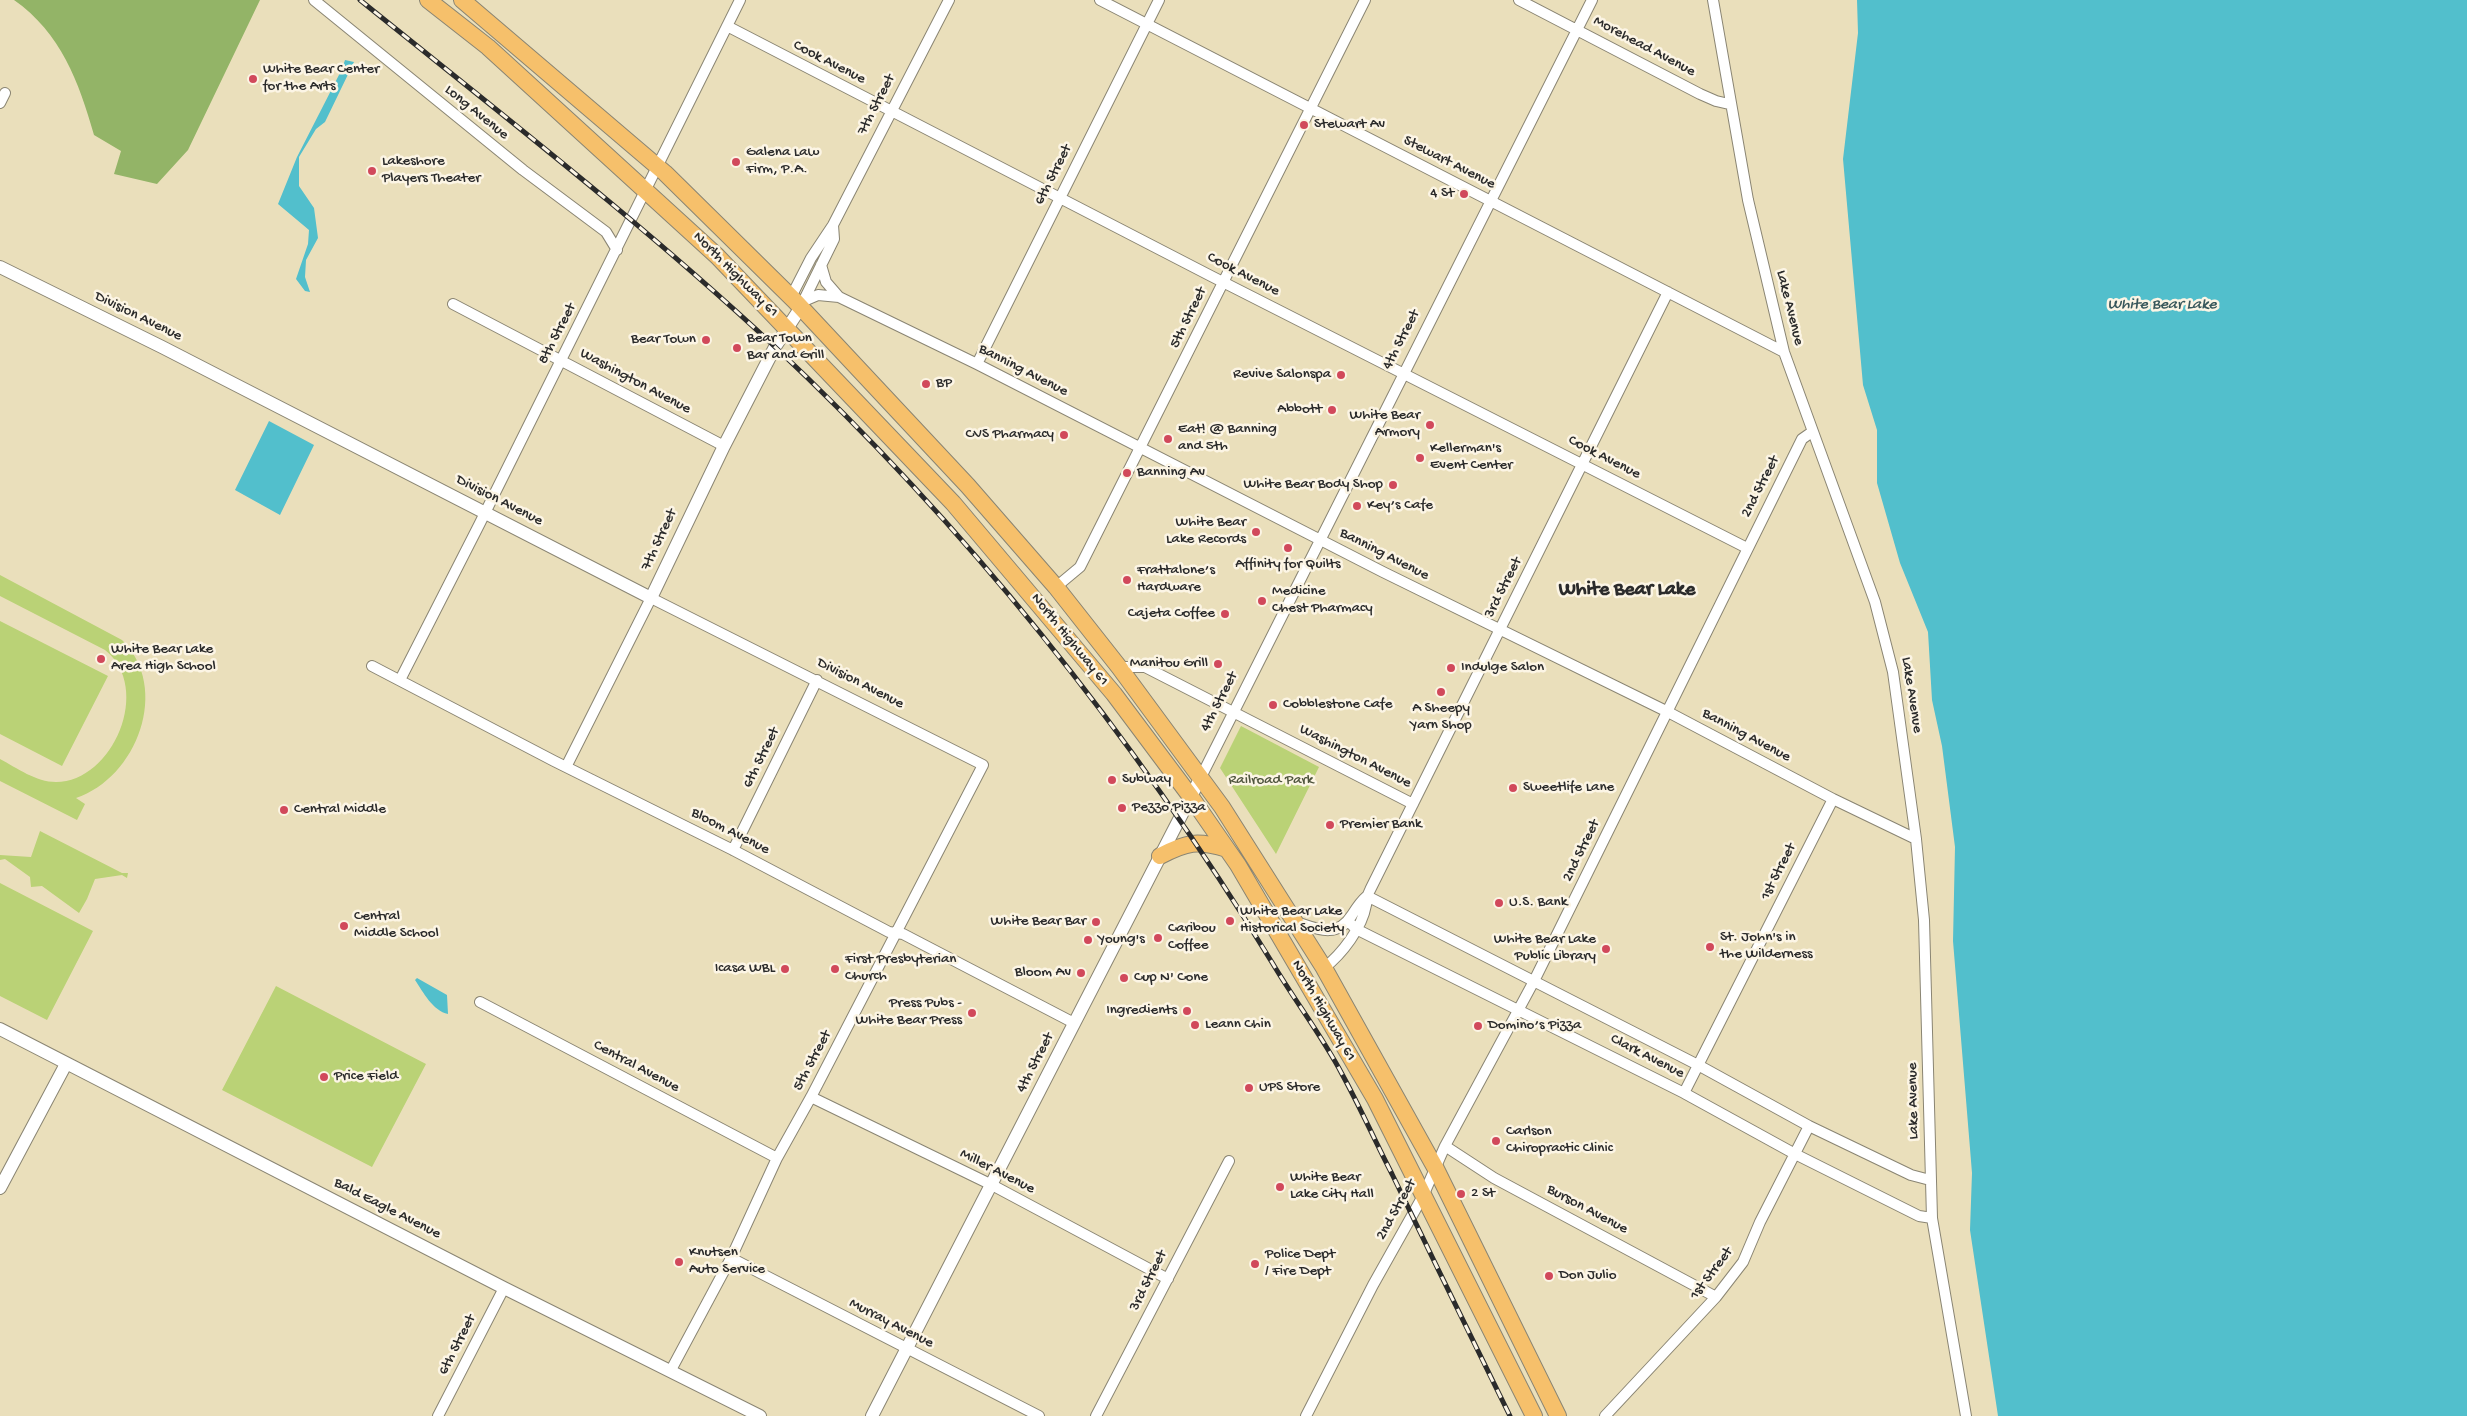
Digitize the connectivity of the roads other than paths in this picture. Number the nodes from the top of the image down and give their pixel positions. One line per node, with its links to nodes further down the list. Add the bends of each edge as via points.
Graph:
1 (314, 0): 25 (street, Long Avenue, via 523,170 606,232)
2 (428, 0): 21 (main road, North Highway 61, via 488,46)
3 (462, 0): 20 (main road, North Highway 61)
4 (740, 0): 13 (street, 8th Street)
5 (949, 0): 19 (street, 7th Street)
6 (1100, 0): 12 (street, Stewart Avenue)
7 (1159, 0): 12 (street, 6th Street)
8 (1365, 0): 18 (street, 5th Street)
9 (1519, 0): 14 (street, Morehead Avenue)
10 (1592, 0): 14 (street, 4th Street)
11 (1713, 0): 17 (street, Lake Avenue)
12 (1147, 24): 18 (street, Stewart Avenue); 22 (street, 6th Street)
13 (727, 26): 19 (street, Cook Avenue); 20 (street, 8th Street)
14 (1577, 29): 17 (street, Morehead Avenue, via 1700,94); 23 (street, 4th Street)
15 (5, 93): 16 (street)
16 (0, 103)
17 (1729, 104): 34 (street, Lake Avenue)
18 (1311, 110): 23 (street, Stewart Avenue); 28 (street, 5th Street)
19 (892, 112): 22 (street, Cook Avenue); 24 (street, 7th Street)
20 (658, 167): 21 (street, 8th Street); 31 (main road, North Highway 61)
21 (647, 191): 25 (street, 8th Street); 33 (main road, North Highway 61)
22 (1060, 196): 28 (street, Cook Avenue); 36 (street, 6th Street)
23 (1490, 200): 29 (street, Stewart Avenue); 37 (street, 4th Street)
24 (833, 225): 26 (street, 7th Street, via 834,239); 31 (street, 7th Street, via 811,258)
25 (617, 250): 35 (street, 8th Street)
26 (821, 265): 30 (street, Banning Avenue, via 826,282); 31 (street, 7th Street)
27 (0, 267): 42 (street, Division Avenue)
28 (1223, 282): 37 (street, Cook Avenue); 40 (street, 5th Street)
29 (1668, 292): 34 (street, Stewart Avenue); 41 (street, 3rd Street)
30 (839, 297): 31 (street, Banning Avenue, via 818,295); 36 (street, Banning Avenue)
31 (799, 302): 33 (street, 7th Street); 46 (main road, North Highway 61)
32 (453, 304): 35 (street, Washington Avenue)
33 (787, 327): 39 (street, 7th Street); 45 (main road, North Highway 61, via 953,502)
34 (1784, 352): 38 (street, Lake Avenue)
35 (561, 360): 39 (street, Washington Avenue); 42 (street, 8th Street)
36 (977, 364): 40 (street, Banning Avenue)
37 (1404, 372): 41 (street, Cook Avenue); 43 (street, 4th Street)
38 (1812, 432): 44 (street, 2nd Street, via 1802,439); 61 (street, Lake Avenue, via 1888,646)
39 (724, 446): 47 (street, 7th Street)
40 (1140, 448): 43 (street, Banning Avenue); 46 (street, 5th Street, via 1080,567)
41 (1584, 464): 44 (street, Cook Avenue); 48 (street, 3rd Street)
42 (485, 513): 47 (street, Division Avenue); 51 (street, 8th Street)
43 (1320, 538): 48 (street, Banning Avenue); 53 (street, 4th Street)
44 (1747, 548): 54 (street, 2nd Street)
45 (1023, 583): 46 (main road, via 1046,592); 58 (main road, North Highway 61, via 1114,694)
46 (1056, 587): 50 (main road, North Highway 61)
47 (651, 598): 52 (street, Division Avenue); 56 (street, 7th Street)
48 (1499, 631): 54 (street, Banning Avenue); 60 (street, 3rd Street)
49 (372, 666): 51 (street, Bloom Avenue)
50 (1119, 667): 53 (street, Washington Avenue, via 1145,668); 57 (main road, North Highway 61)
51 (400, 680): 56 (street, Bloom Avenue)
52 (818, 680): 55 (street, Division Avenue); 63 (street, 6th Street)
53 (1234, 711): 57 (street, 4th Street); 60 (street, Washington Avenue)
54 (1668, 712): 59 (street, Banning Avenue); 72 (street, 2nd Street)
55 (983, 765): 69 (street, 5th Street)
56 (566, 767): 63 (street, Bloom Avenue)
57 (1201, 776): 58 (street, 4th Street); 66 (main road, North Highway 61)
58 (1192, 797): 62 (main road, North Highway 61); 64 (street, 4th Street)
59 (1833, 798): 61 (street, Banning Avenue); 78 (street, 1st Street)
60 (1413, 804): 65 (street, 3rd Street)
61 (1916, 839): 87 (street, Lake Avenue, via 1924,920)
62 (1227, 849): 64 (main road, via 1206,842 1189,843); 70 (main road, North Highway 61)
63 (733, 850): 69 (street, Bloom Avenue)
64 (1160, 856): 75 (street, 4th Street)
65 (1367, 896): 67 (street, 3rd Street); 68 (street, 3rd Street); 72 (street, Clark Avenue)
66 (1295, 921): 67 (street, 3rd Street, via 1327,932); 71 (main road, North Highway 61)
67 (1348, 921): 68 (street, Clark Avenue)
68 (1356, 929): 71 (street, 3rd Street, via 1337,958); 74 (street, Clark Avenue)
69 (896, 934): 75 (street, Bloom Avenue, via 903,934); 80 (street, 5th Street)
70 (1291, 956): 71 (main road); 90 (main road, North Highway 61, via 1374,1099)
71 (1324, 968): 86 (main road, North Highway 61)
72 (1534, 981): 74 (street, 2nd Street); 78 (street, Clark Avenue)
73 (480, 1002): 84 (street, Central Avenue)
74 (1520, 1010): 79 (street, Clark Avenue); 82 (street, 2nd Street)
75 (1074, 1023): 88 (street, 4th Street)
76 (0, 1029): 77 (street, Bald Eagle Avenue)
77 (66, 1064): 89 (street); 94 (street, Bald Eagle Avenue)
78 (1698, 1065): 79 (street, 1st Street); 81 (street, Clark Avenue)
79 (1684, 1093): 83 (street, Clark Avenue)
80 (811, 1097): 84 (street, 5th Street); 88 (street, Miller Avenue)
81 (1809, 1126): 83 (street, 1st Street); 87 (street, Clark Avenue, via 1911,1175)
82 (1445, 1146): 86 (street, 2nd Street); 95 (street, Burson Avenue, via 1494,1178)
83 (1794, 1154): 91 (street, Clark Avenue, via 1918,1216); 95 (street, 1st Street, via 1744,1262)
84 (777, 1158): 92 (street, 5th Street)
85 (1229, 1161): 93 (street, 3rd Street)
86 (1436, 1170): 90 (street, 2nd Street); 105 (main road, North Highway 61)
87 (1930, 1180): 91 (street, Lake Avenue)
88 (992, 1185): 93 (street, Miller Avenue); 96 (street, 4th Street)
89 (0, 1188)
90 (1423, 1196): 103 (street, 2nd Street); 104 (main road, North Highway 61)
91 (1932, 1218): 107 (street, Lake Avenue)
92 (731, 1258): 96 (street, Murray Avenue); 97 (street, 5th Street)
93 (1168, 1279): 102 (street, 3rd Street)
94 (504, 1288): 97 (street, Bald Eagle Avenue); 98 (street, 6th Street)
95 (1716, 1297): 106 (street, 1st Street)
96 (906, 1349): 100 (street, 4th Street); 101 (street, Murray Avenue)
97 (671, 1370): 99 (street, Bald Eagle Avenue)
98 (438, 1416)
99 (760, 1416)
100 (872, 1416)
101 (1039, 1416)
102 (1096, 1416)
103 (1306, 1416)
104 (1534, 1416)
105 (1558, 1416)
106 (1605, 1416)
107 (1966, 1416)

